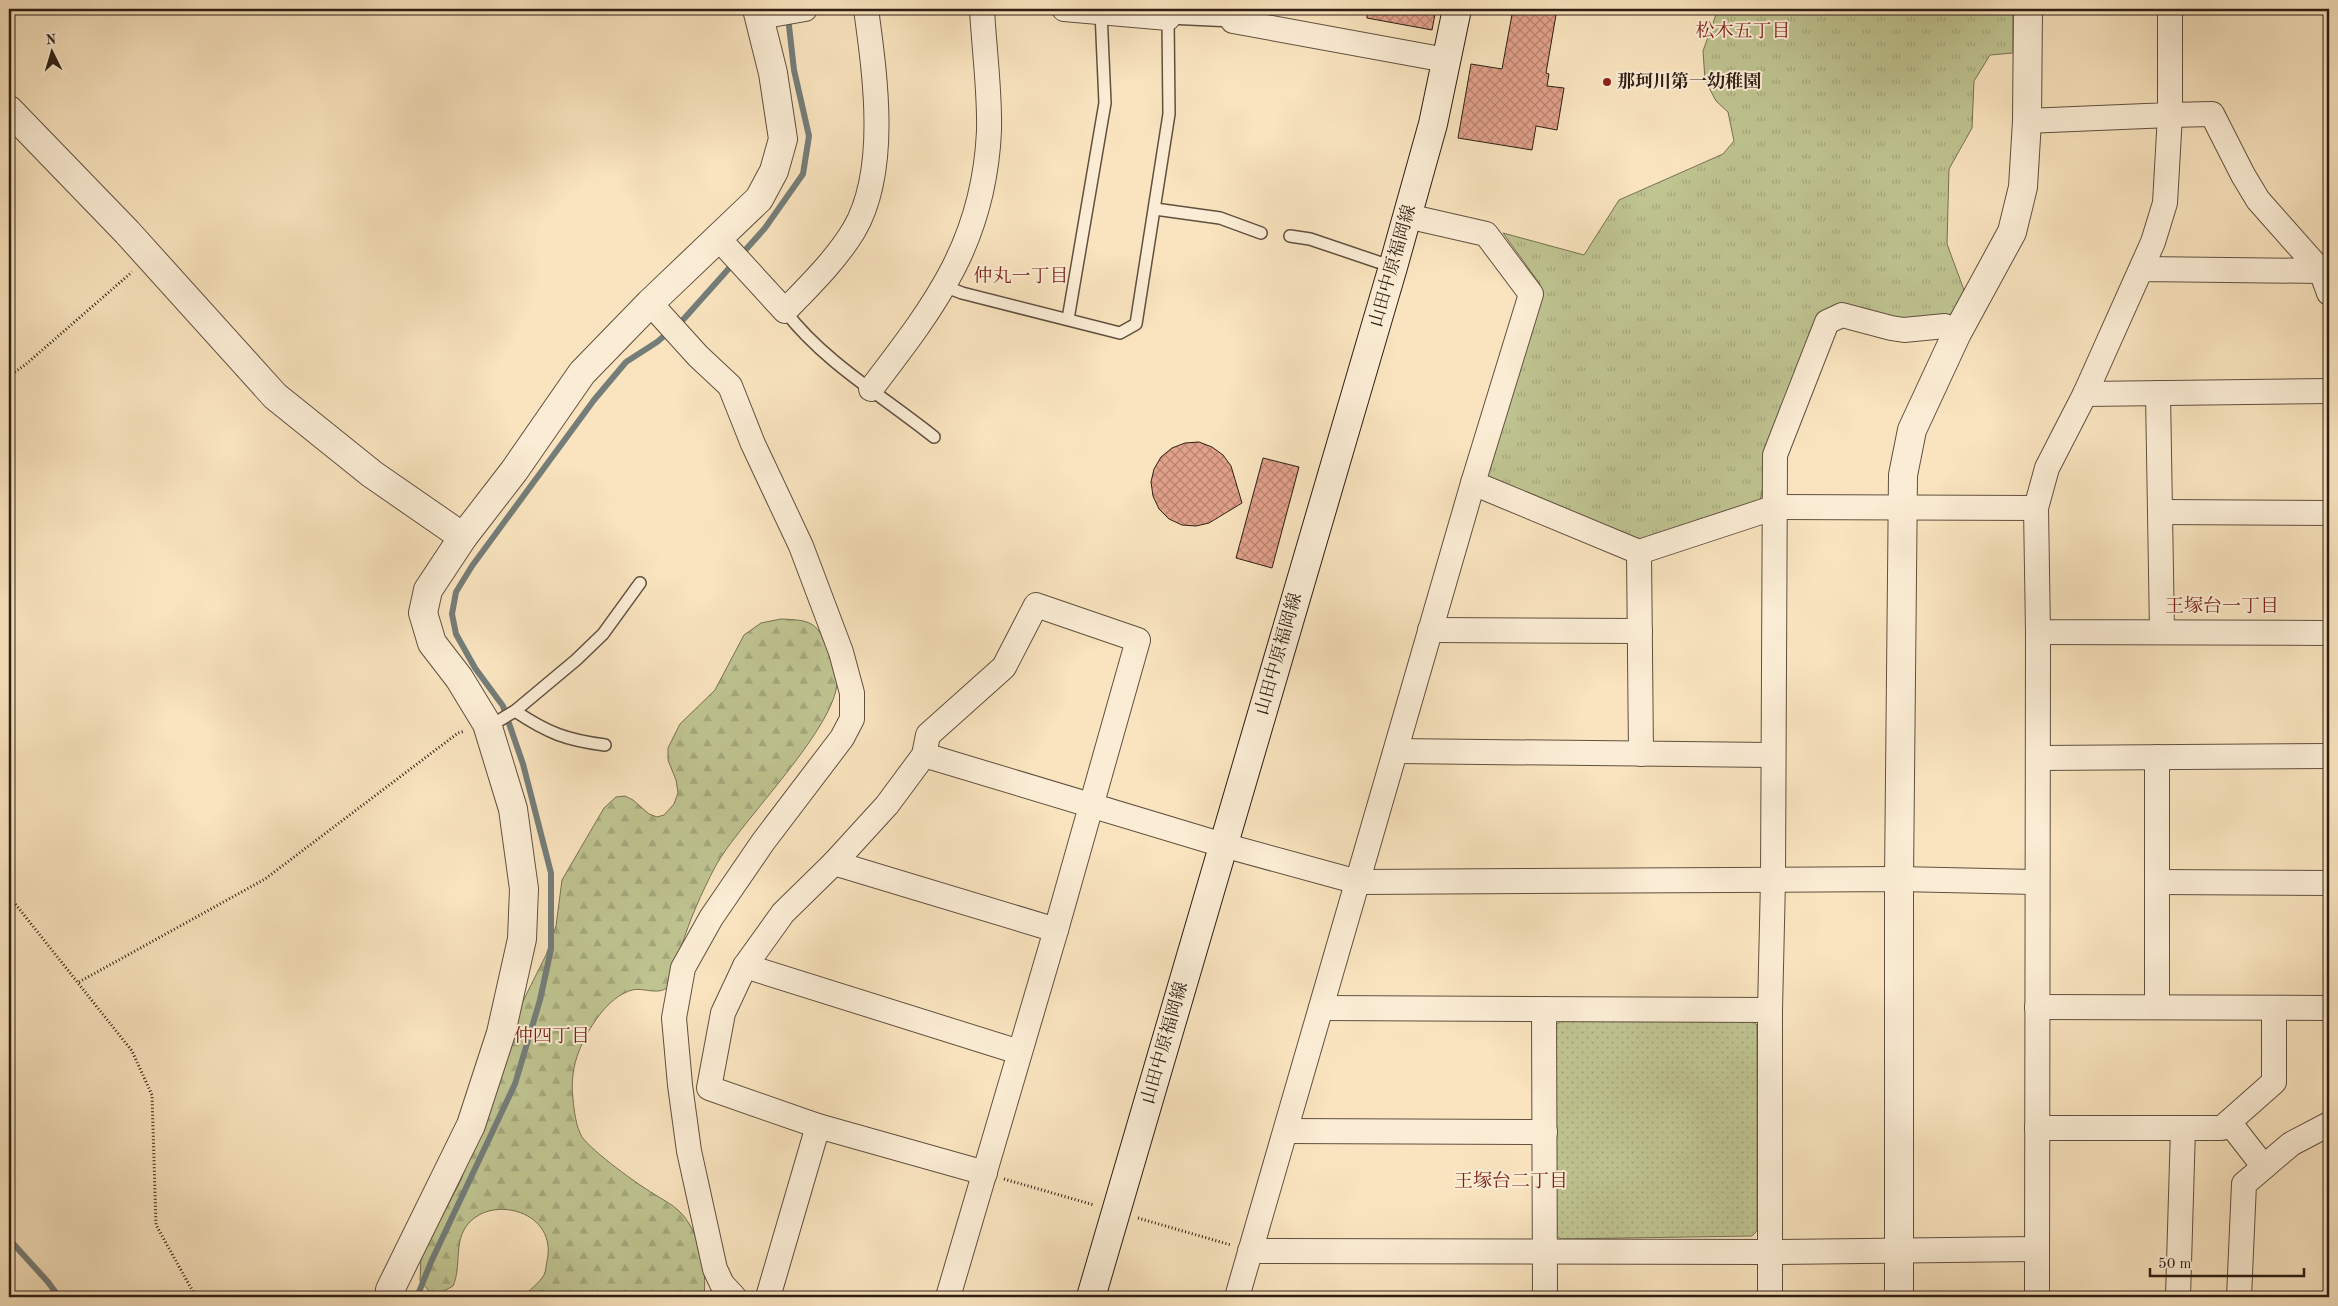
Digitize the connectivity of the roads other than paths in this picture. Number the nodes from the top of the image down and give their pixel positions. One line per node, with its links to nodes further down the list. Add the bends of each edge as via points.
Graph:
1 (805, 9): 9 (street)
2 (866, 9): 26 (street, via 876,109 869,193 854,230 824,271)
3 (982, 9): 24 (street, via 989,130 984,168 977,213 964,249)
4 (1064, 9): 8 (street)
5 (1456, 9): 12 (street, 山田中原福岡線)
6 (2028, 9): 15 (street)
7 (2170, 9): 14 (street)
8 (1101, 12): 11 (street); 27 (lane, via 1105,103)
9 (758, 13): 20 (street, via 773,73 783,140 774,171 759,199)
10 (1234, 15): 11 (lane); 12 (street)
11 (1168, 18): 16 (lane, via 1169,114)
12 (1446, 60): 17 (street, 山田中原福岡線, via 1433,124)
13 (9, 110): 40 (street, via 150,257 275,396 372,474)
14 (2170, 115): 15 (street); 22 (street, via 2165,203); 23 (street, via 2212,114 2258,200)
15 (2027, 121): 28 (street, via 2023,187 2012,232)
16 (1155, 209): 18 (lane, via 1220,218); 27 (lane, via 1136,324 1120,333)
17 (1408, 216): 21 (street, 山田中原福岡線); 34 (street, via 1486,234 1531,294)
18 (1261, 233)
19 (1290, 236): 21 (lane, via 1310,239)
20 (720, 238): 25 (street); 26 (street)
21 (1393, 267): 59 (street, 山田中原福岡線)
22 (2143, 269): 23 (street); 32 (street)
23 (2325, 282)
24 (944, 286): 27 (lane, via 962,294); 29 (street)
25 (650, 303): 40 (street, via 582,372 514,471); 92 (street, via 730,386 753,444 801,546 841,652 852,693 852,719 842,738 763,842 711,918 683,968 674,1018 689,1151 715,1269 722,1284)
26 (785, 311): 29 (lane, via 822,353)
27 (1068, 319)
28 (1957, 333): 35 (street, via 1945,326 1897,329 1842,315 1827,322 1775,455); 36 (street, via 1912,430 1903,476)
29 (871, 388): 33 (lane)
30 (2329, 390): 31 (street)
31 (2158, 393): 32 (street); 38 (street)
32 (2085, 394): 37 (street, via 2047,468)
33 (934, 437)
34 (1473, 483): 41 (street); 43 (street)
35 (1776, 507): 36 (street); 41 (street); 54 (street)
36 (1902, 508): 37 (street); 61 (street)
37 (2036, 508): 45 (street)
38 (2160, 512): 39 (street); 46 (street)
39 (2329, 513)
40 (463, 537): 49 (street, via 428,590 423,613 432,643 459,678)
41 (1639, 552): 44 (street)
42 (640, 583): 48 (lane, via 603,634)
43 (1430, 630): 44 (street); 51 (street)
44 (1640, 631): 52 (street)
45 (2038, 632): 46 (street); 57 (street)
46 (2162, 632): 47 (street)
47 (2329, 633)
48 (515, 711): 49 (lane); 50 (lane, via 541,728 572,740)
49 (487, 724): 91 (street, via 513,809 524,889 522,939 501,1033 471,1125)
50 (605, 745)
51 (1396, 751): 52 (street); 63 (street)
52 (1641, 754): 54 (street)
53 (924, 755): 58 (street); 58 (street, via 928,734 1004,667 1036,605 1138,640); 60 (street, via 887,805)
54 (1772, 755): 62 (street)
55 (2329, 756): 56 (street)
56 (2157, 757): 57 (street); 65 (street)
57 (2038, 758): 64 (street)
58 (1092, 804): 59 (street); 67 (street)
59 (1223, 845): 63 (street); 95 (street, 山田中原福岡線)
60 (834, 863): 67 (street); 68 (street, via 783,913)
61 (1899, 879): 62 (street); 64 (street); 86 (street)
62 (1773, 880): 63 (street); 75 (street)
63 (1358, 882): 71 (street)
64 (2036, 882): 69 (street)
65 (2157, 882): 66 (street); 70 (street)
66 (2329, 883)
67 (1056, 930): 76 (street)
68 (745, 966): 76 (street); 79 (street, via 723,1013 709,1088)
69 (2037, 1007): 70 (street); 80 (street)
70 (2157, 1007): 72 (street)
71 (1322, 1008): 74 (street); 82 (street)
72 (2274, 1008): 73 (street); 77 (street, via 2274,1082)
73 (2329, 1008)
74 (1544, 1009): 75 (street); 83 (street)
75 (1770, 1010): 90 (street)
76 (1019, 1052): 85 (street)
77 (2229, 1122): 81 (street, via 2222,1128); 84 (street)
78 (2329, 1124): 84 (street, via 2291,1144)
79 (818, 1126): 85 (street); 93 (street)
80 (2037, 1128): 81 (street); 87 (street)
81 (2183, 1128): 101 (street)
82 (1286, 1131): 83 (street); 88 (street)
83 (1545, 1132): 89 (street)
84 (2264, 1167): 102 (street, via 2244,1184)
85 (985, 1173): 94 (street)
86 (1899, 1249): 87 (street); 90 (street); 99 (street)
87 (2036, 1250): 100 (street)
88 (1250, 1251): 89 (street); 96 (street)
89 (1546, 1252): 90 (street); 97 (street)
90 (1770, 1252): 98 (street)
91 (389, 1297)
92 (734, 1297)
93 (768, 1297)
94 (948, 1297)
95 (1091, 1297)
96 (1237, 1297)
97 (1545, 1297)
98 (1770, 1297)
99 (1899, 1297)
100 (2037, 1297)
101 (2178, 1297)
102 (2239, 1297)

